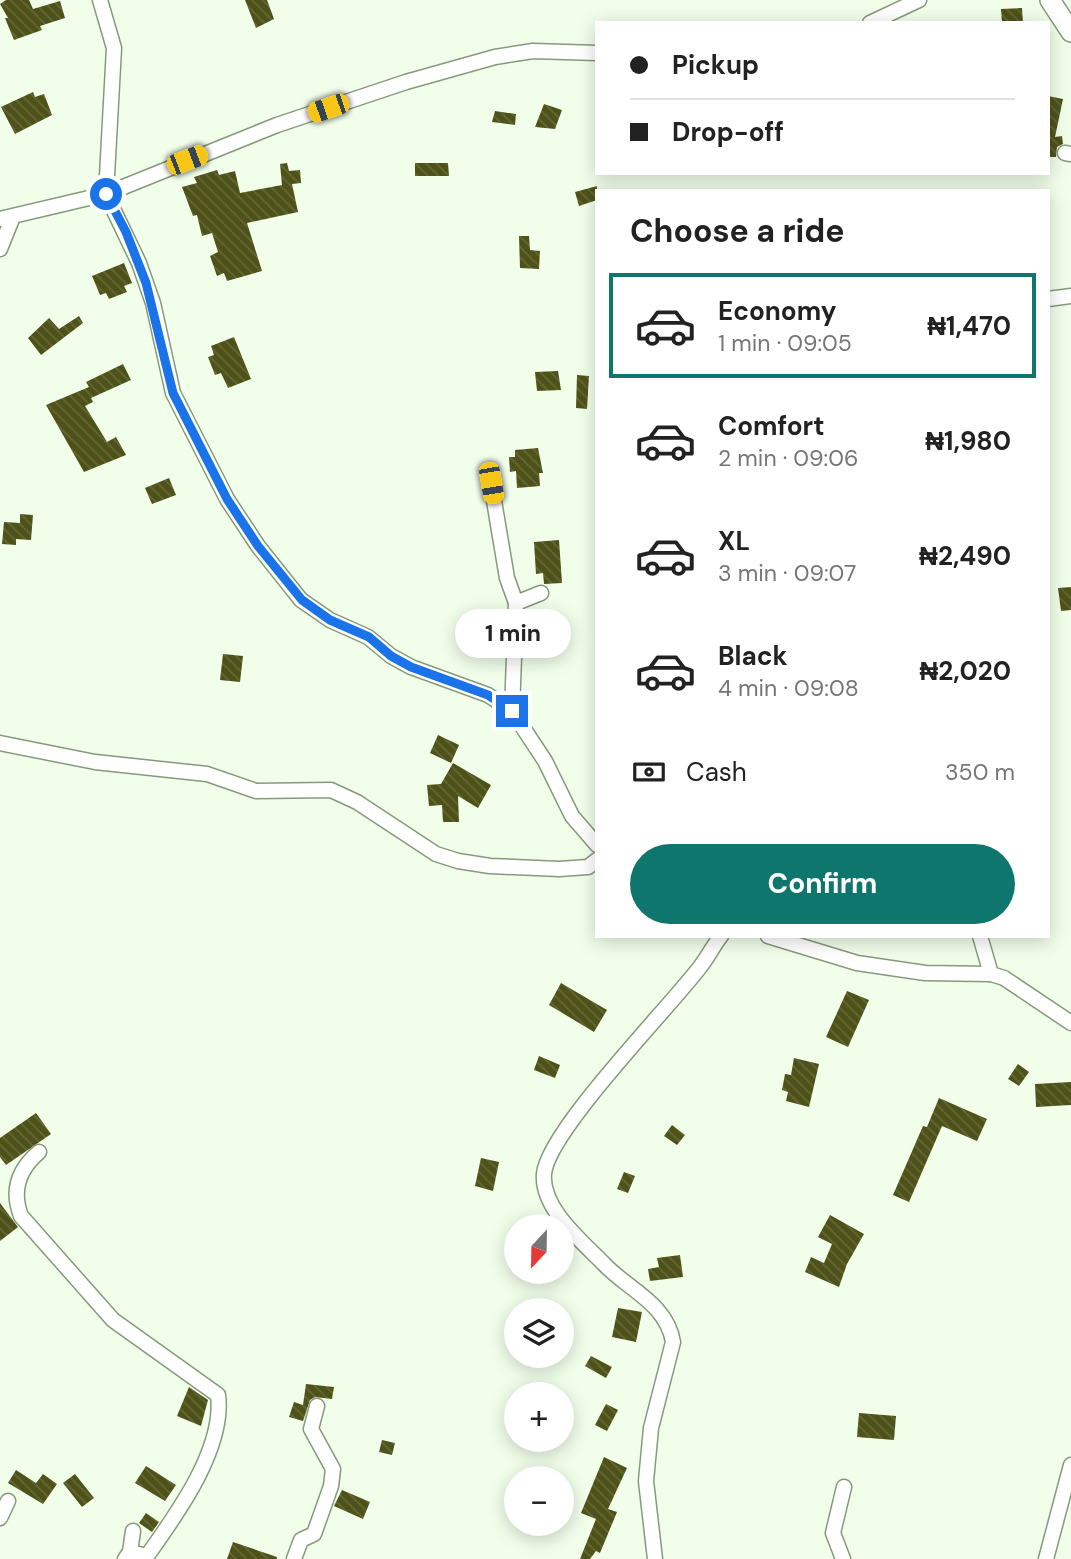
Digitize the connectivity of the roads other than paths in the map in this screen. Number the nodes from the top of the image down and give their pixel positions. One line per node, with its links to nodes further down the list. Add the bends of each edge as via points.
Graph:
1 (100, 0): 7 (street, via 114,48)
2 (919, 0): 4 (street)
3 (1050, 0): 5 (main road)
4 (874, 21)
5 (1071, 32)
6 (595, 53): 7 (street, via 533,51 406,82 276,125)
7 (106, 194): 8 (street); 15 (street, via 150,293 173,393 227,499 258,546 302,600 330,620 369,637 411,667 469,687)
8 (6, 219): 9 (street)
9 (0, 249)
10 (1071, 296): 11 (street)
11 (1050, 299)
12 (491, 483): 14 (street, via 507,578)
13 (541, 593): 14 (street)
14 (516, 603): 15 (street)
15 (512, 711): 17 (street, via 545,761 572,816)
16 (0, 743): 18 (street, via 95,762 207,775 256,791 331,790 358,802 436,855 458,861 559,869 588,867)
17 (595, 843)
18 (595, 862)
19 (720, 938): 34 (street, via 582,1108 544,1173 546,1191 564,1221 611,1271 663,1314 671,1327 673,1342 651,1428 646,1481)
20 (775, 938): 22 (street, via 887,968)
21 (981, 938): 22 (street)
22 (991, 974): 23 (street)
23 (1071, 1023)
24 (40, 1152): 32 (street, via 24,1165 18,1184 15,1201 21,1216 113,1320 218,1395 218,1423 204,1462)
25 (317, 1406): 33 (street, via 311,1429 333,1469 331,1486 313,1534 301,1541)
26 (1071, 1465): 36 (street)
27 (844, 1487): 35 (street, via 833,1533)
28 (8, 1501): 29 (street)
29 (0, 1518)
30 (133, 1531): 31 (street)
31 (127, 1556): 32 (street)
32 (149, 1558)
33 (294, 1559)
34 (655, 1559)
35 (843, 1559)
36 (1046, 1559)

